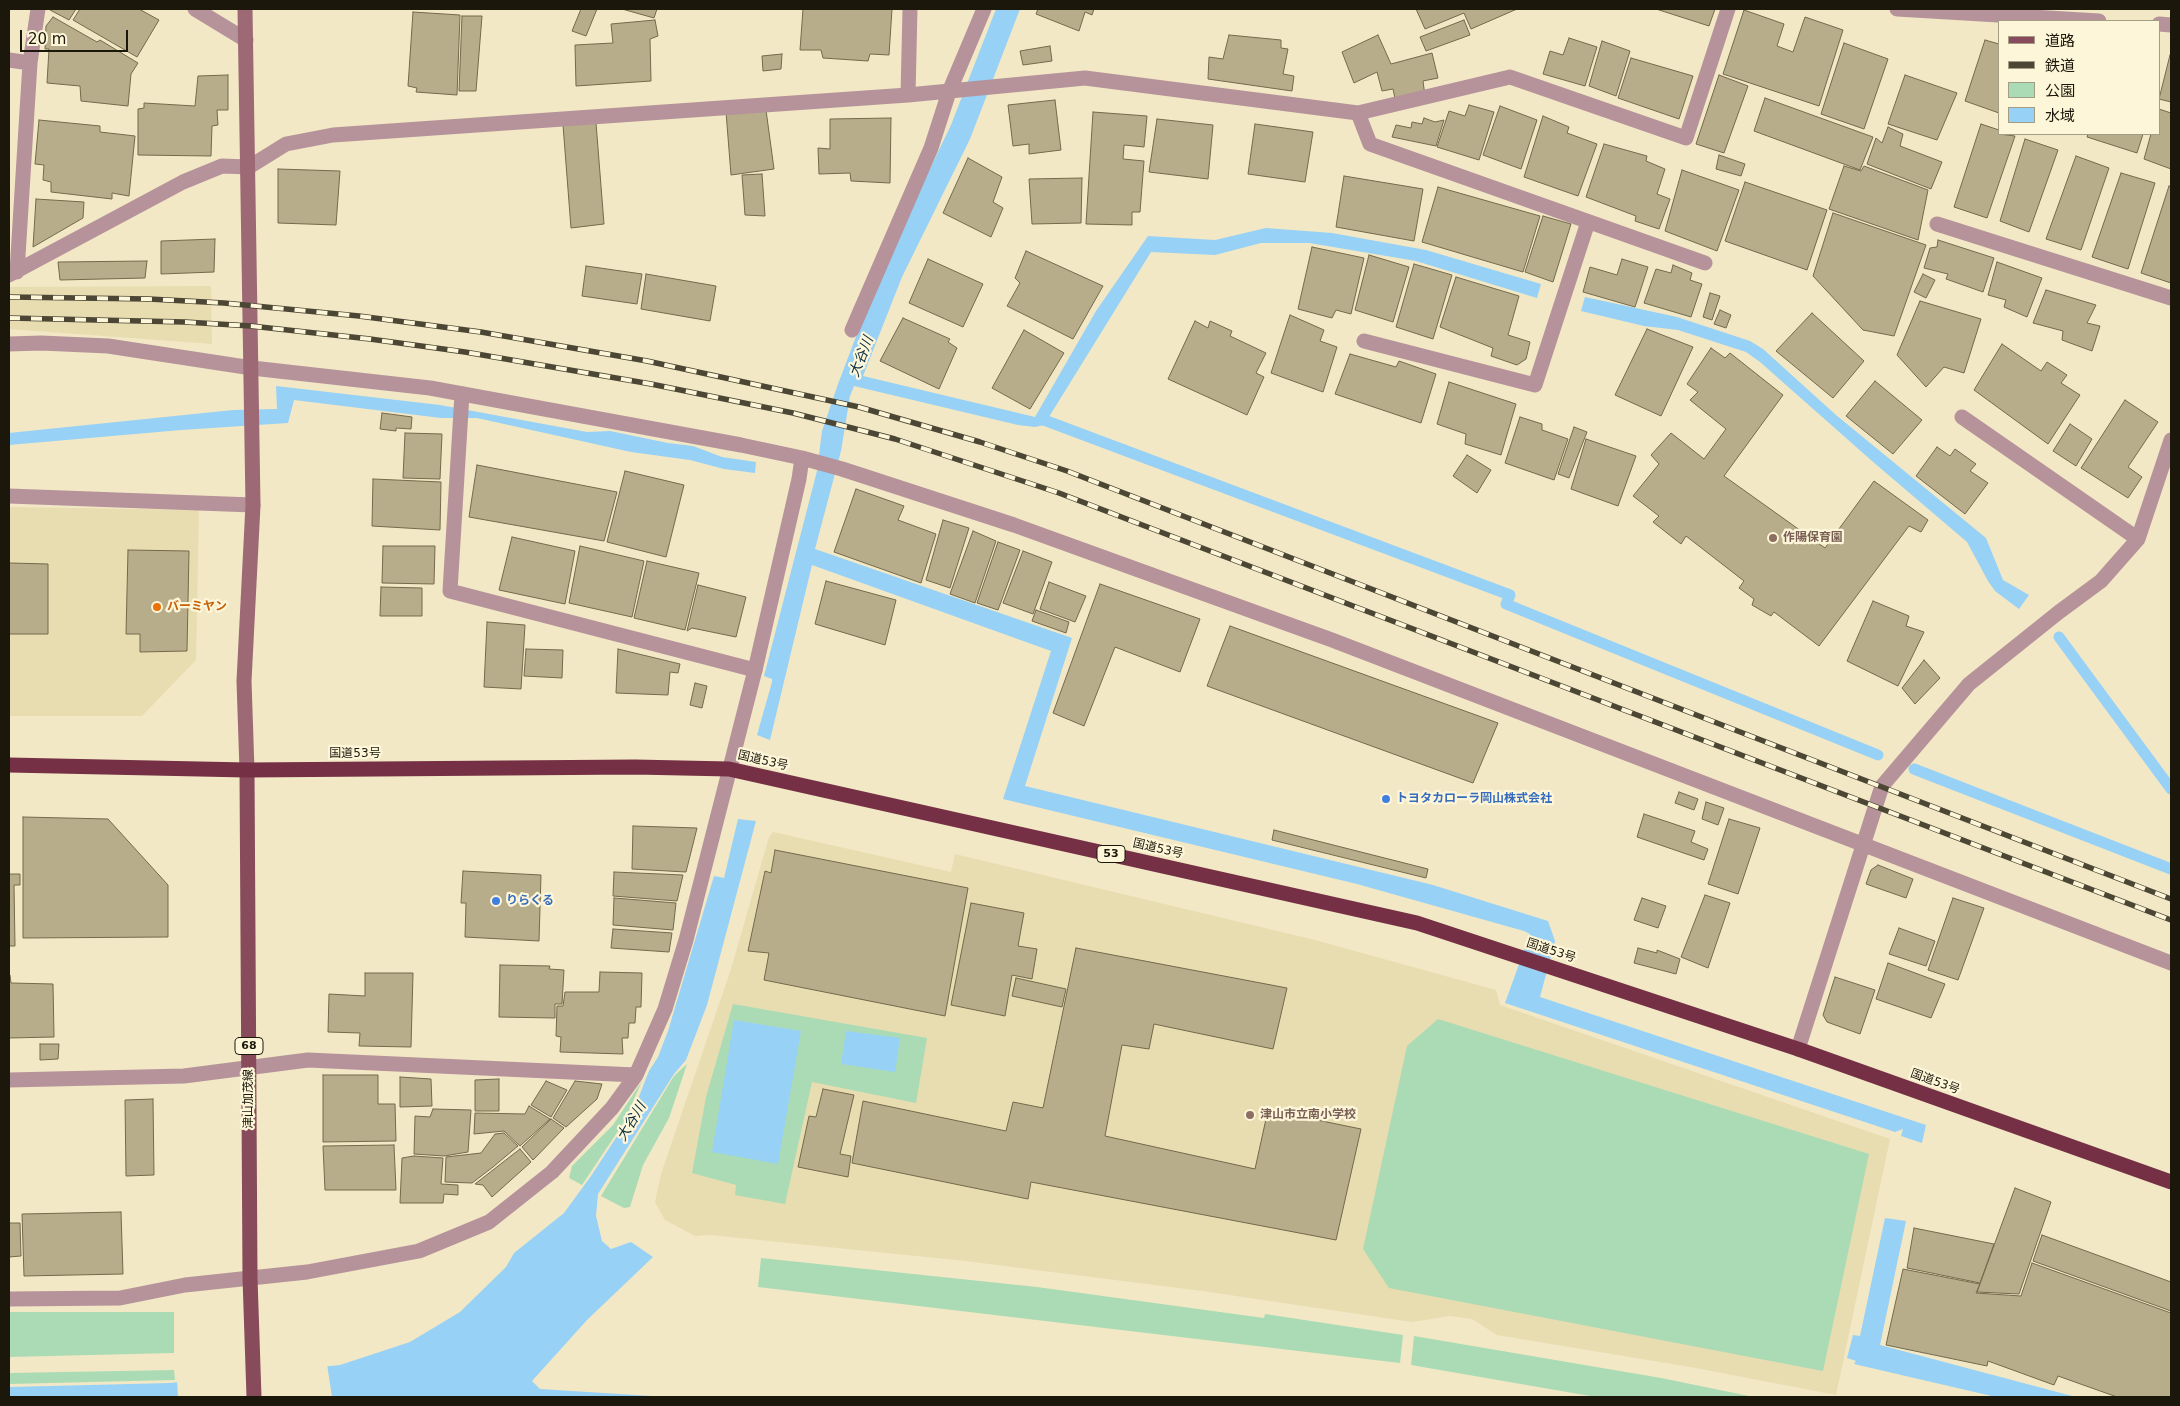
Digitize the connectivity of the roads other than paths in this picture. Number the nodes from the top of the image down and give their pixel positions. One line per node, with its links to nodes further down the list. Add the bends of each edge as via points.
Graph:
1 (38, 9): 11 (street)
2 (195, 9): 9 (street)
3 (245, 9): 9 (street)
4 (910, 9): 13 (street)
5 (984, 9): 12 (street)
6 (1728, 9): 14 (street, via 1686,138 1510,77)
7 (1896, 9): 8 (street)
8 (2082, 20)
9 (246, 40): 15 (street)
10 (9, 60): 11 (street)
11 (30, 63): 19 (street)
12 (949, 92): 13 (street); 14 (street, via 1085,78); 21 (street, via 931,148)
13 (908, 95): 15 (street, via 333,134 286,144)
14 (1358, 112): 16 (street, via 1370,144)
15 (249, 167): 19 (street, via 222,166 183,182); 24 (street)
16 (1588, 222): 18 (street); 22 (street, via 1535,385)
17 (1937, 224): 20 (street)
18 (1705, 263)
19 (13, 273)
20 (2171, 298)
21 (852, 330)
22 (1364, 341)
23 (9, 344): 24 (street, via 41,342 108,346)
24 (252, 368): 25 (street); 30 (street)
25 (462, 394): 28 (street); 32 (street, via 450,591)
26 (1962, 417): 31 (street)
27 (2171, 440): 31 (street)
28 (806, 460): 32 (street); 36 (street, via 1014,525 1332,640)
29 (9, 496): 30 (street)
30 (253, 505): 35 (street, via 244,681)
31 (2138, 538): 36 (street, via 2100,581 1969,684 1882,786)
32 (755, 670): 34 (street)
33 (9, 765): 35 (highway, 国道53号 / 53)
34 (729, 769): 35 (highway, 国道53号 / 53); 38 (highway, 国道53号 / 53, via 1417,923); 40 (street, via 686,940 665,1009)
35 (247, 770): 39 (main road, 津山加茂線 / 68)
36 (1863, 844): 37 (street); 38 (street)
37 (2171, 963)
38 (1798, 1049): 42 (highway, 国道53号 / 53)
39 (249, 1068): 40 (street, via 308,1060); 41 (street, via 184,1076); 43 (main road, 津山加茂線 / 68)
40 (636, 1074): 43 (street, via 612,1108 552,1172 489,1222 419,1252 307,1272)
41 (9, 1080)
42 (2171, 1182)
43 (250, 1278): 44 (street, via 120,1298); 45 (main road, 津山加茂線 / 68)
44 (9, 1299)
45 (254, 1397)

